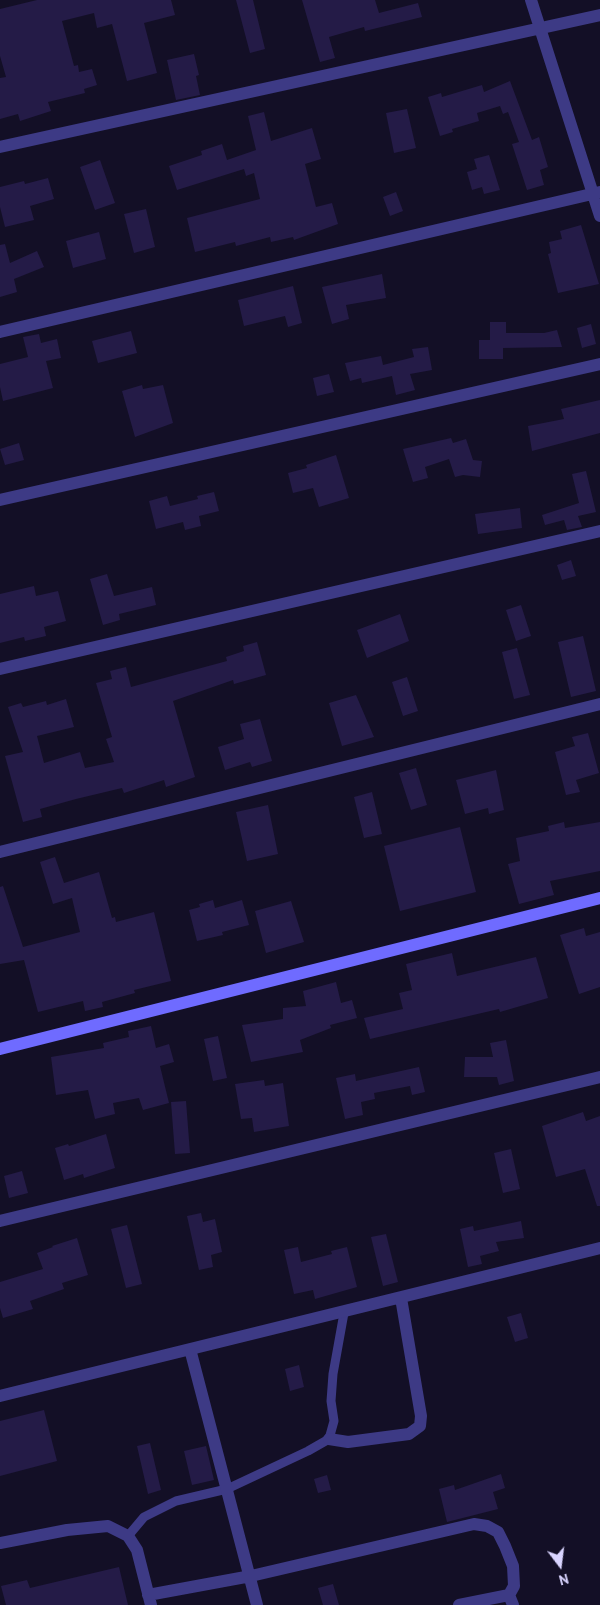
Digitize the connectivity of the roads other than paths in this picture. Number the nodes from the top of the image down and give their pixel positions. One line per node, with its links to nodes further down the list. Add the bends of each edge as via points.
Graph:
1 (531, 0): 3 (street)
2 (600, 15): 3 (street)
3 (539, 28): 4 (street); 5 (street)
4 (0, 147)
5 (596, 193): 6 (street); 7 (street)
6 (600, 216)
7 (0, 332)
8 (600, 364): 9 (street)
9 (0, 500)
10 (600, 531): 11 (street)
11 (0, 669)
12 (600, 704): 13 (street)
13 (0, 852)
14 (600, 898): 15 (street)
15 (0, 1049)
16 (600, 1077): 17 (street)
17 (0, 1221)
18 (600, 1248): 19 (street)
19 (401, 1298): 20 (street); 23 (street, via 420,1426 400,1436 348,1442)
20 (344, 1313): 21 (street); 23 (lane, via 333,1374 331,1401 334,1421)
21 (190, 1349): 22 (street); 24 (street)
22 (0, 1396)
23 (329, 1439): 24 (lane)
24 (228, 1489): 25 (lane, via 176,1501 144,1517); 27 (street)
25 (128, 1536): 26 (street, via 108,1526); 28 (street, via 137,1550)
26 (0, 1543)
27 (251, 1576): 28 (street); 29 (street, via 474,1524 498,1532 505,1546 513,1566); 30 (street)
28 (150, 1600)
29 (511, 1600): 31 (street)
30 (257, 1605)
31 (459, 1605)

